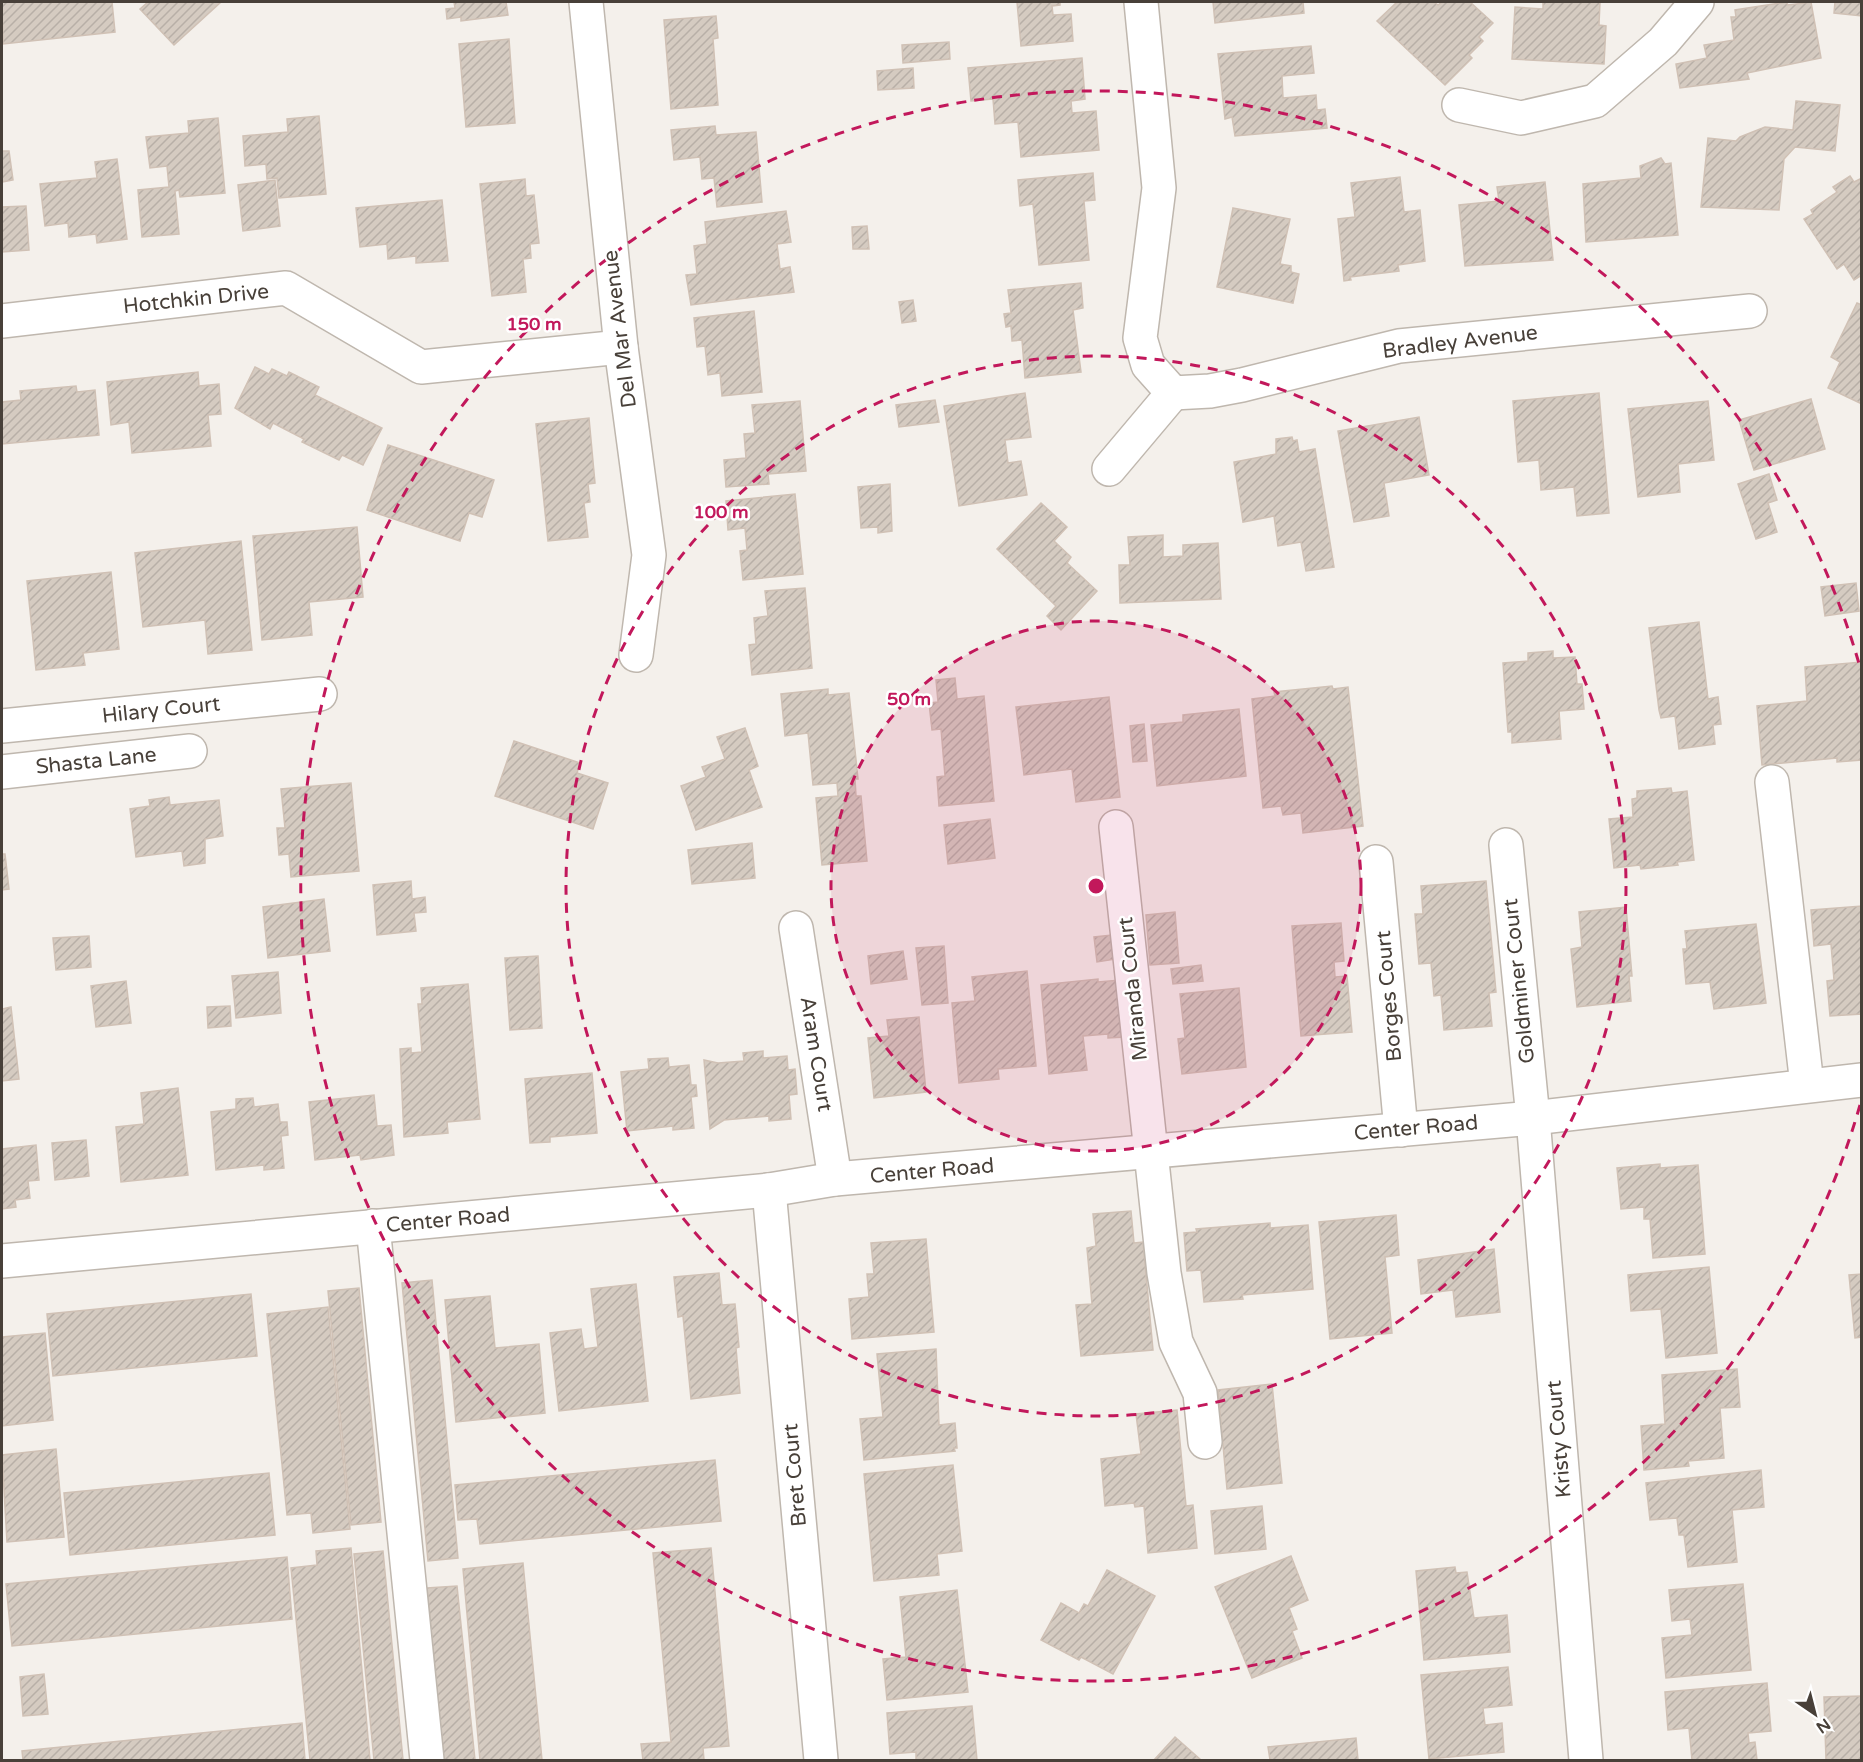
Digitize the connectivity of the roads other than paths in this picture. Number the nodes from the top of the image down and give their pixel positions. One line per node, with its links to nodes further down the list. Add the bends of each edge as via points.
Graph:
1 (586, 2): 7 (street, Del Mar Avenue)
2 (1141, 2): 8 (street, via 1159,188 1140,338 1148,365)
3 (1697, 2): 4 (street, via 1663,42 1595,101 1521,118)
4 (1459, 105)
5 (1750, 311): 8 (street, Bradley Avenue, via 1399,346 1242,385)
6 (2, 321): 7 (street, Hotchkin Drive, via 286,288 421,368)
7 (621, 347): 10 (street, Del Mar Avenue, via 649,555)
8 (1173, 393): 9 (street)
9 (1109, 469)
10 (636, 655)
11 (321, 694): 12 (street, Hilary Court)
12 (2, 726)
13 (190, 751): 14 (street, Shasta Lane)
14 (2, 772)
15 (1772, 782): 21 (street)
16 (1116, 827): 24 (street, Miranda Court)
17 (1506, 845): 22 (street, Goldminer Court)
18 (1376, 862): 23 (street, Borges Court)
19 (796, 928): 25 (street, Aram Court)
20 (1862, 1080): 21 (street, Center Road)
21 (1807, 1086): 22 (street, Center Road)
22 (1533, 1118): 23 (street, Center Road); 32 (street, Kristy Court)
23 (1401, 1130): 24 (street, Center Road)
24 (1150, 1152): 25 (street, Center Road); 29 (street, Miranda Court, via 1171,1321 1176,1342 1200,1393)
25 (835, 1179): 26 (street, Center Road)
26 (769, 1190): 27 (street, Center Road); 31 (street, Bret Court)
27 (373, 1226): 28 (street, Center Road); 30 (street)
28 (2, 1261)
29 (1205, 1442)
30 (427, 1761)
31 (821, 1761)
32 (1586, 1761)

